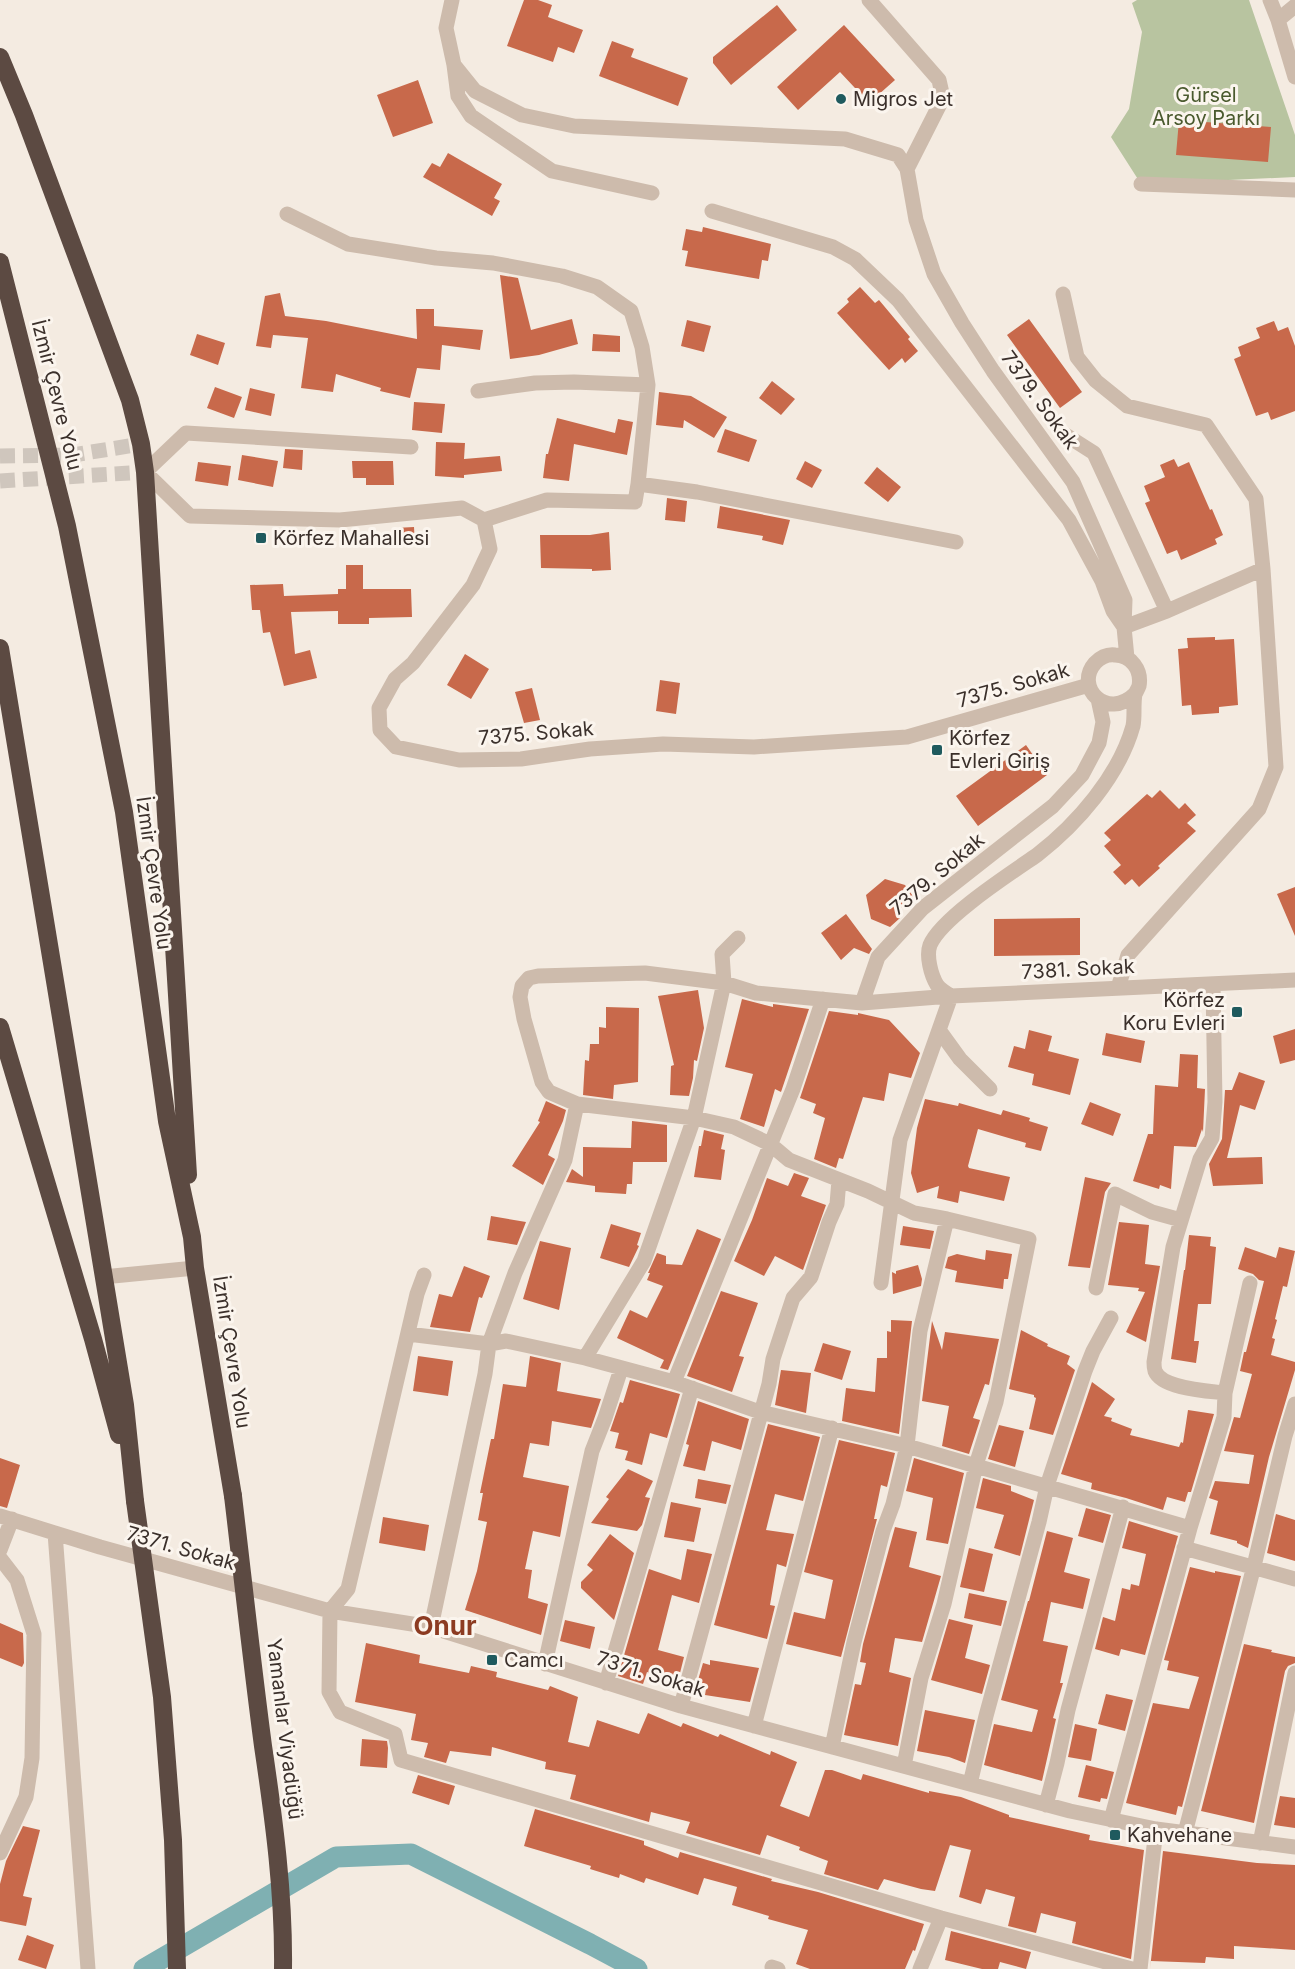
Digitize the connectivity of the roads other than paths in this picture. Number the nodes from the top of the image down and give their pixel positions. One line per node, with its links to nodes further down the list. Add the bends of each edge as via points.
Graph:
1 (452, 0): 7 (street, via 446,28)
2 (869, 0): 9 (street, via 939,80 943,98)
3 (1270, 0): 5 (street)
4 (1295, 6): 5 (street)
5 (1278, 20): 8 (street)
6 (0, 57): 21 (highway, via 130,400)
7 (454, 65): 9 (street, via 476,91 522,116 546,122 845,139 898,155); 12 (street, via 458,96 471,116 552,171)
8 (1295, 77)
9 (907, 169): 27 (street, 7379. Sokak, via 916,220 934,274 993,371 1073,482 1125,600)
10 (1141, 184): 11 (street)
11 (1295, 190)
12 (652, 193)
13 (712, 211): 27 (street, via 833,247 855,259 898,300 1069,520)
14 (287, 214): 17 (street, via 348,244 492,263 597,287 631,311)
15 (0, 262): 51 (highway, İzmir Çevre Yolu, via 67,526 124,812 167,1121)
16 (1063, 294): 25 (street, via 1077,357 1096,381 1127,406 1206,425 1257,499)
17 (648, 385): 18 (street, via 535,383); 22 (street)
18 (478, 391)
19 (1061, 432): 26 (street, via 1094,453)
20 (411, 447): 21 (street, via 186,433)
21 (145, 472): 23 (street, via 190,516 340,520 462,507); 51 (highway)
22 (638, 484): 23 (street, via 635,502 547,500); 24 (street)
23 (484, 520): 30 (street, 7375. Sokak, via 490,549 473,585 413,663 395,679 379,708 380,730 396,747 459,760 521,759 663,744 754,747 907,737)
24 (956, 542)
25 (1263, 569): 26 (street); 37 (street, via 1276,767 1259,809 1128,955)
26 (1167, 611): 27 (street)
27 (1124, 627): 29 (street, 7379. Sokak)
28 (0, 648): 54 (highway)
29 (1127, 658): 30 (street, via 1111,654 1096,662); 31 (street, 7379. Sokak, via 1138,670)
30 (1089, 685): 32 (street, 7379. Sokak)
31 (1135, 694): 32 (street, via 1122,704); 38 (street, 7379. Sokak, via 1133,724 1125,749 1079,818 1046,848 957,914 930,946 932,975 938,987)
32 (1098, 699): 40 (street, 7379. Sokak, via 1104,722 1099,743 1082,775 1053,806 923,908 878,957)
33 (738, 938): 35 (street, via 722,954)
34 (1295, 980): 36 (street, 7381. Sokak)
35 (724, 983): 39 (street, 7381. Sokak, via 756,993); 44 (street, 7381. Sokak, via 645,973 529,978 522,986 520,998 542,1082 549,1092); 45 (street)
36 (1213, 984): 37 (street, 7381. Sokak); 50 (street, via 1212,1138 1200,1159)
37 (1118, 988): 38 (street, 7381. Sokak)
38 (951, 996): 40 (street, 7381. Sokak); 42 (street)
39 (823, 999): 40 (street, 7381. Sokak); 46 (street, via 794,1089)
40 (862, 1003)
41 (0, 1027): 73 (highway, via 93,1339)
42 (939, 1030): 43 (street, via 960,1059); 48 (street, via 900,1140)
43 (990, 1089)
44 (577, 1104): 45 (street); 60 (street, via 565,1160 515,1273)
45 (694, 1118): 46 (street, via 734,1127); 61 (street, via 644,1261)
46 (770, 1144): 47 (street, via 789,1160); 63 (street)
47 (839, 1180): 48 (street); 67 (street, via 837,1204 810,1277 793,1298)
48 (891, 1202): 49 (street, via 914,1213); 55 (street)
49 (947, 1219): 69 (street, via 920,1331); 70 (street, via 1029,1239 996,1402)
50 (1181, 1220): 57 (street, via 1152,1212 1115,1194); 65 (street, via 1173,1247 1155,1372 1163,1381 1173,1384)
51 (192, 1237): 52 (highway, İzmir Çevre Yolu)
52 (195, 1268): 54 (street); 72 (highway, İzmir Çevre Yolu)
53 (424, 1275): 59 (street)
54 (103, 1277): 73 (highway)
55 (881, 1283)
56 (1251, 1283): 65 (street)
57 (1096, 1288)
58 (1111, 1318): 71 (street, via 1085,1371)
59 (408, 1334): 60 (street); 83 (street, via 348,1588)
60 (489, 1344): 61 (street, via 506,1341); 84 (street)
61 (585, 1358): 62 (street)
62 (621, 1369): 63 (street); 85 (street, via 592,1451)
63 (674, 1382): 64 (street)
64 (692, 1388): 67 (street); 87 (street)
65 (1225, 1393): 76 (street, via 1224,1417)
66 (1295, 1404): 81 (street)
67 (760, 1412): 68 (street); 88 (street)
68 (832, 1428): 69 (street); 89 (street)
69 (907, 1446): 70 (street); 90 (street, via 854,1642)
70 (976, 1465): 71 (street); 91 (street, via 944,1604 921,1678)
71 (1047, 1486): 74 (street); 92 (street)
72 (233, 1496): 103 (highway, Yamanlar Viyadüğü, bridge, via 277,1843)
73 (135, 1501): 102 (highway, bridge, via 162,1697 173,1840)
74 (1123, 1507): 76 (street); 93 (street)
75 (6, 1518): 77 (street, 7371. Sokak); 79 (street)
76 (1190, 1528): 78 (street)
77 (55, 1533): 83 (street, 7371. Sokak); 101 (street)
78 (1184, 1548): 81 (street); 94 (street)
79 (0, 1550)
80 (0, 1558): 99 (street, via 17,1580 34,1634 32,1758 26,1797)
81 (1254, 1566): 82 (street); 96 (street)
82 (1295, 1579)
83 (330, 1611): 84 (street, 7371. Sokak); 100 (street, via 329,1692 340,1712 395,1734 401,1760)
84 (431, 1627): 85 (street, 7371. Sokak)
85 (545, 1664): 87 (street, 7371. Sokak)
86 (1295, 1673): 97 (street)
87 (606, 1683): 88 (street, 7371. Sokak)
88 (681, 1706): 89 (street, 7371. Sokak)
89 (754, 1726): 90 (street, 7371. Sokak)
90 (832, 1747): 91 (street, 7371. Sokak)
91 (904, 1766): 92 (street, 7371. Sokak)
92 (970, 1784): 93 (street, 7371. Sokak)
93 (1046, 1805): 94 (street, 7371. Sokak)
94 (1111, 1820): 95 (street, 7371. Sokak)
95 (1156, 1829): 96 (street, 7371. Sokak); 106 (street)
96 (1185, 1833): 97 (street, 7371. Sokak)
97 (1260, 1843): 98 (street, 7371. Sokak)
98 (1295, 1847)
99 (0, 1853)
100 (941, 1918): 104 (street); 105 (street)
101 (88, 1969)
102 (177, 1969)
103 (284, 1969)
104 (920, 1969)
105 (1132, 1969)
106 (1140, 1969)

